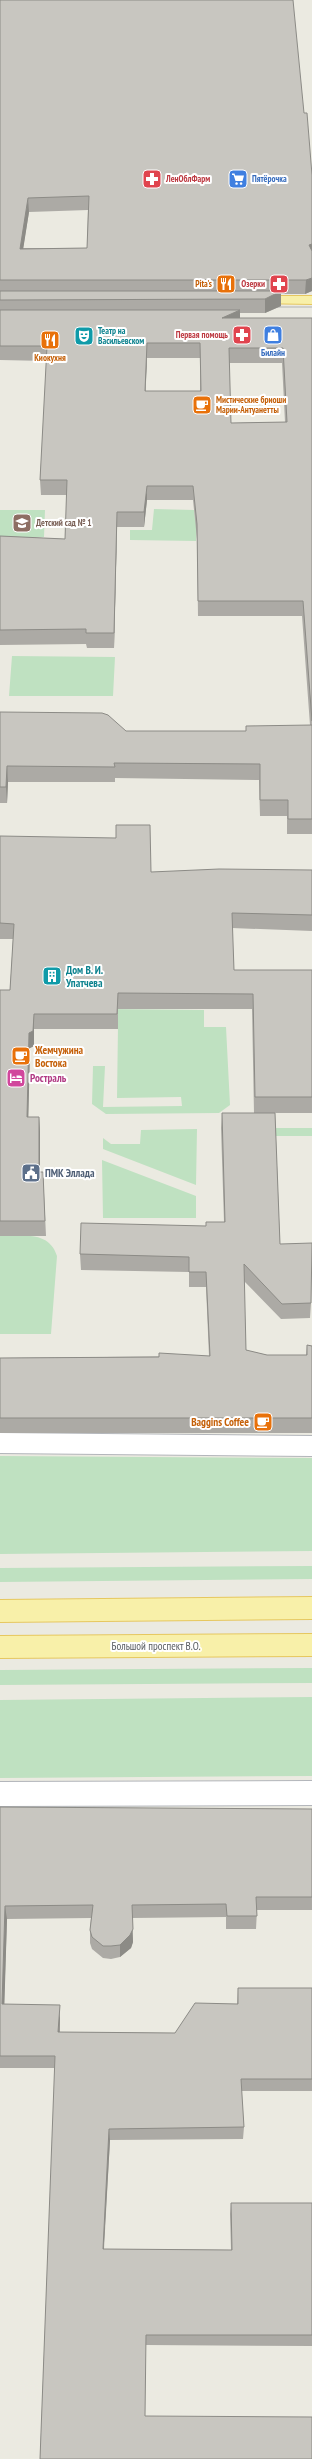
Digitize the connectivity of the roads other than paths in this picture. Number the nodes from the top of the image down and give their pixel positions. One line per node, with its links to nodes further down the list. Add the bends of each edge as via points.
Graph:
1 (236, 300): 2 (main road)
2 (312, 300)
3 (0, 1442): 4 (street)
4 (312, 1446)
5 (312, 1608): 6 (main road)
6 (0, 1611)
7 (312, 1645): 8 (main road, Большой проспект В.О.)
8 (0, 1647)
9 (312, 1792): 10 (street)
10 (0, 1794)

